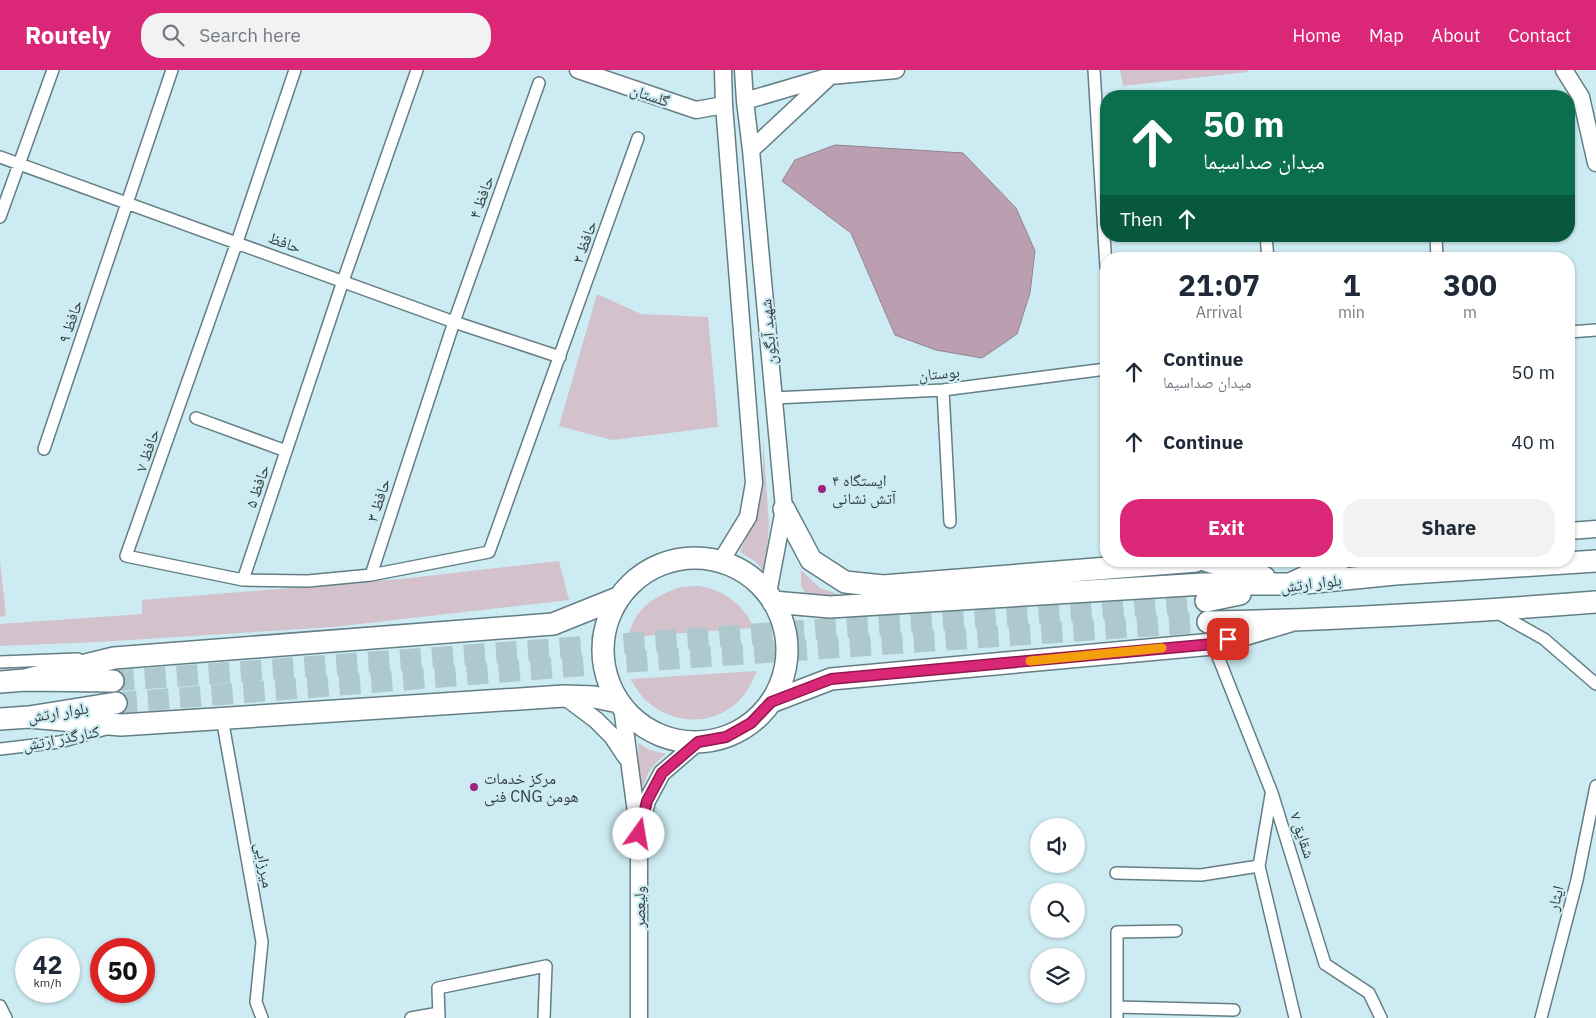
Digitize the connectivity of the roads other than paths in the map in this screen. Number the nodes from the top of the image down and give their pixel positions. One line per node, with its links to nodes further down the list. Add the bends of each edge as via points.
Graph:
1 (53, 70): 19 (street)
2 (172, 70): 21 (street, حافظ ۹)
3 (295, 70): 23 (street)
4 (417, 70): 25 (street, حافظ ۵)
5 (723, 70): 14 (main road, شهید آبگون)
6 (743, 70): 13 (main road, شهید آبگون)
7 (896, 70): 11 (main road)
8 (1094, 70): 20 (street)
9 (1564, 70): 18 (main road, via 1581,97)
10 (587, 72): 14 (main road, گلستان, via 696,110)
11 (830, 76): 13 (main road); 16 (main road)
12 (538, 83): 27 (street, حافظ ۴)
13 (745, 101): 16 (main road, شهید آبگون)
14 (724, 106): 26 (main road, شهید آبگون)
15 (638, 138): 30 (street, حافظ ۲)
16 (751, 150): 24 (main road, شهید آبگون)
17 (0, 157): 19 (street, حافظ)
18 (1596, 163)
19 (20, 164): 21 (street, حافظ); 22 (street)
20 (1100, 168)
21 (128, 203): 23 (street, حافظ); 35 (street, حافظ ۹)
22 (0, 217)
23 (237, 242): 25 (street, حافظ); 49 (street, حافظ ۷, via 126,556)
24 (763, 280): 26 (main road); 33 (main road, شهید آبگون)
25 (343, 281): 27 (street, حافظ); 36 (street, حافظ ۵)
26 (738, 282): 41 (main road, شهید آبگون, via 754,483 748,518)
27 (454, 322): 30 (street, حافظ); 48 (street, حافظ ۳)
28 (1596, 330): 29 (street)
29 (1575, 332)
30 (560, 357): 48 (street, حافظ ۲, via 489,552)
31 (1100, 370): 32 (street, بوستان)
32 (943, 390): 33 (street, بوستان); 38 (street)
33 (774, 398): 37 (main road, شهید آبگون)
34 (196, 418): 36 (street)
35 (44, 449)
36 (286, 451): 49 (street, حافظ ۵)
37 (784, 508): 44 (highway, via 811,560 845,582 883,586); 51 (main road, شهید آبگون)
38 (950, 522)
39 (1596, 529): 40 (main road)
40 (1575, 531)
41 (721, 561): 51 (highway, via 747,573); 52 (highway, via 692,557 664,563 638,577)
42 (1596, 561): 43 (highway, بلوار ارتش)
43 (1575, 562)
44 (1121, 567)
45 (1229, 567): 50 (highway)
46 (1326, 567): 50 (highway)
47 (1503, 567): 50 (highway, بلوار ارتش)
48 (371, 575): 49 (street, via 308,581)
49 (243, 580)
50 (1290, 584): 51 (highway, via 1204,584 830,607); 53 (highway, بلوار ارتش)
51 (771, 597): 66 (highway, via 785,627 787,647 783,675)
52 (618, 598): 59 (highway, via 553,624); 68 (highway, via 609,615 602,653 605,672)
53 (1206, 601)
54 (1596, 602): 55 (highway)
55 (1492, 610): 56 (highway); 64 (street, via 1544,639)
56 (1290, 621): 57 (highway); 58 (highway)
57 (1208, 622)
58 (1213, 644): 66 (highway, via 831,679); 77 (street, شقایق ۷)
59 (114, 658): 60 (street); 61 (highway)
60 (0, 662)
61 (25, 680): 62 (highway, بلوار ارتش); 63 (highway, بلوار ارتش)
62 (113, 681)
63 (0, 682)
64 (1596, 684)
65 (564, 696): 68 (highway); 70 (highway); 75 (main road, via 612,736)
66 (771, 702): 73 (highway, via 743,728 726,737)
67 (116, 703): 69 (highway, بلوار ارتش)
68 (620, 704): 73 (highway, via 643,727 669,739); 75 (main road, ولیعصر)
69 (29, 717): 71 (highway, بلوار ارتش); 72 (highway)
70 (222, 718): 72 (highway); 87 (street, میرزایی, via 262,942 256,1002)
71 (0, 719)
72 (121, 725): 74 (street, کنارگذر ارتش, via 60,742)
73 (698, 742): 78 (main road, via 662,773 647,801)
74 (0, 749)
75 (628, 761): 78 (main road, ولیعصر)
76 (1596, 786): 93 (street, ایثار, via 1577,880)
77 (1272, 793): 79 (street); 92 (street, شقایق ۷, via 1325,964 1369,993)
78 (639, 834): 90 (main road, ولیعصر)
79 (1259, 866): 80 (street, via 1201,875); 91 (street)
80 (1116, 872)
81 (1176, 931): 84 (street, via 1117,932)
82 (0, 1006): 86 (street)
83 (1234, 1010): 84 (street)
84 (1117, 1012)
85 (439, 1016): 88 (street); 89 (street, via 438,988 546,966)
86 (6, 1018)
87 (262, 1018)
88 (411, 1018)
89 (544, 1018)
90 (639, 1018)
91 (1295, 1018)
92 (1381, 1018)
93 (1541, 1018)

